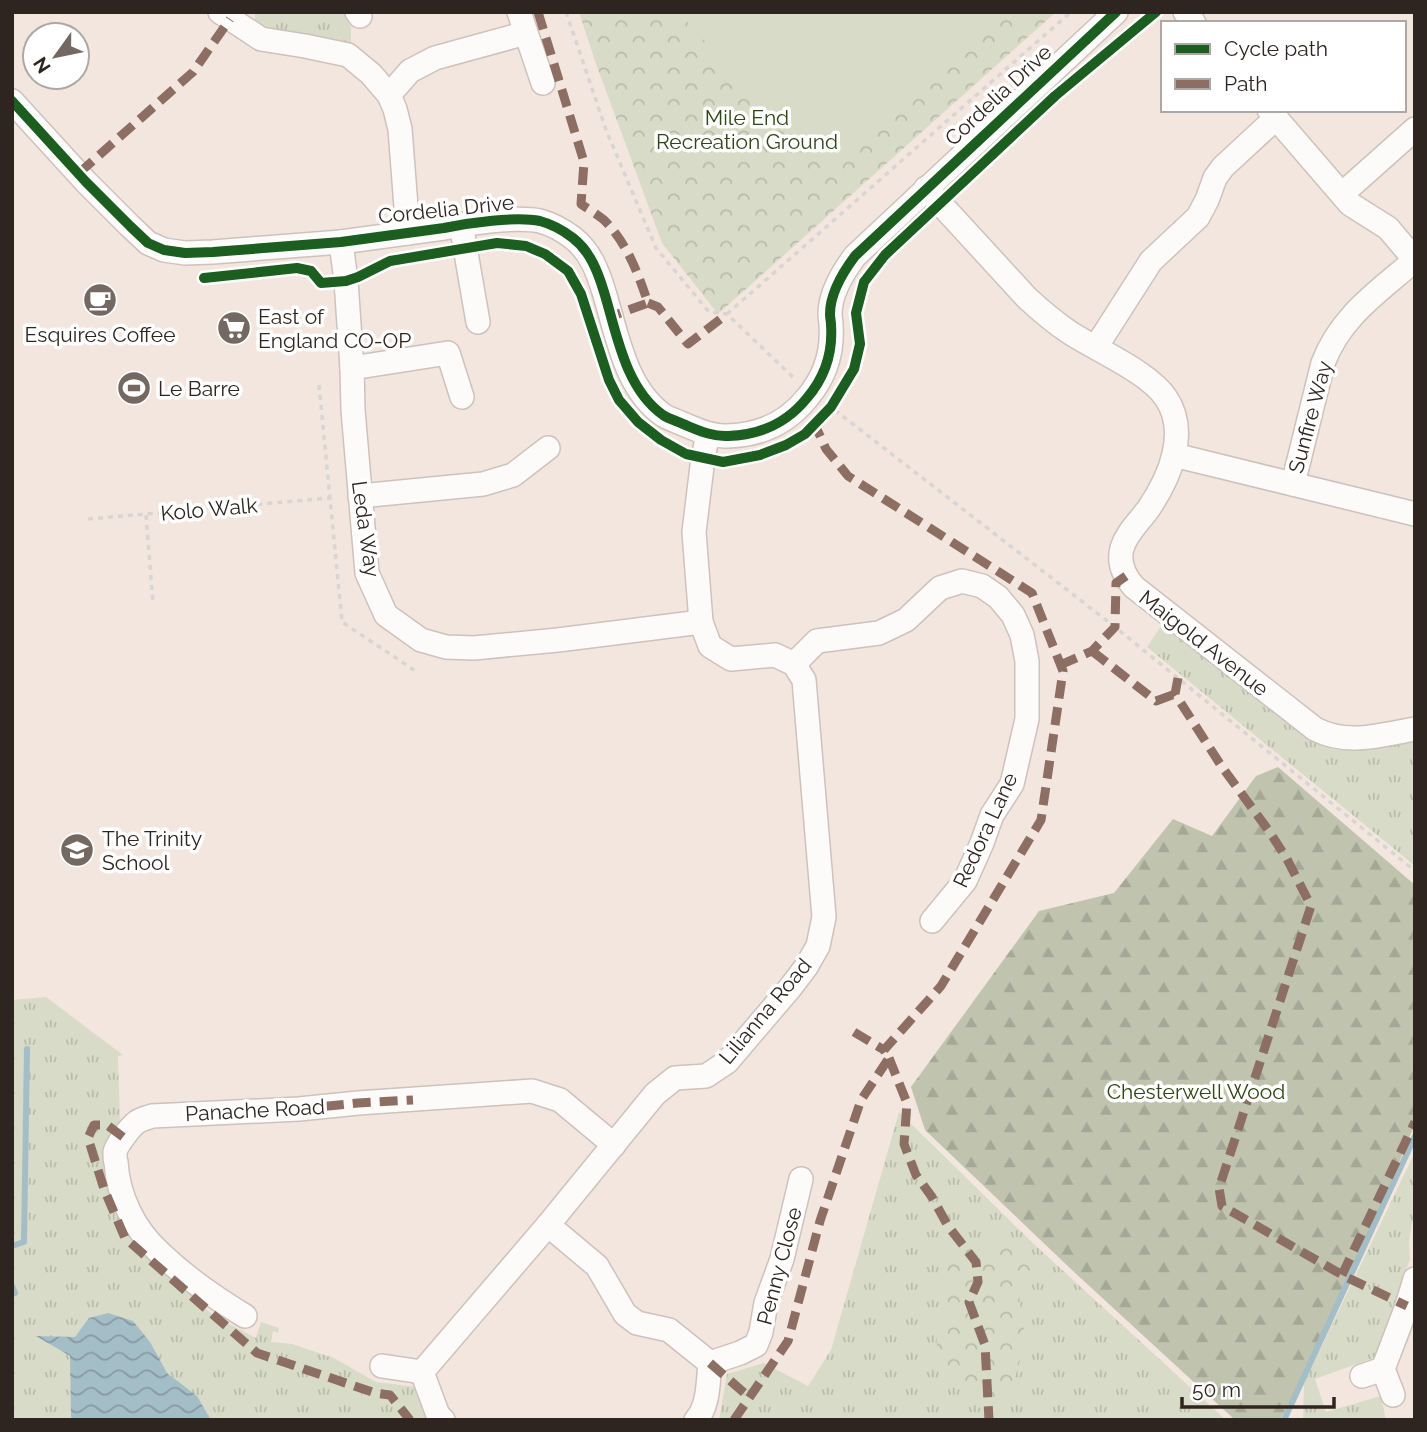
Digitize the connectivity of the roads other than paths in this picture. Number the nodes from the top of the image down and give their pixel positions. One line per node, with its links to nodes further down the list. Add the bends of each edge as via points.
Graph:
1 (1116, 12): 9 (street, Cordelia Drive)
2 (228, 15): 5 (street, via 261,39 348,55)
3 (522, 23): 4 (street); 5 (street, via 410,71)
4 (543, 83)
5 (389, 95): 12 (street, via 400,129)
6 (12, 101): 13 (street, Cordelia Drive, via 148,243 164,250 213,252)
7 (1273, 114): 10 (street); 16 (street, via 1223,167 1198,217 1151,261)
8 (1415, 129): 10 (street)
9 (926, 188): 16 (street, Maigold Avenue, via 1045,315); 19 (street, Cordelia Drive, via 867,243 845,271 829,313 829,360 812,392 791,415 762,432)
10 (1342, 194): 14 (street, via 1388,228)
11 (461, 224): 12 (street, Cordelia Drive); 15 (street); 19 (street, Cordelia Drive, via 524,219 542,222 573,239 599,275 630,374 664,416)
12 (408, 233): 13 (street, Cordelia Drive)
13 (341, 242): 17 (street, Leda Way)
14 (1415, 260): 22 (street, Sunfire Way, via 1348,320 1329,348)
15 (478, 322)
16 (1096, 348): 21 (street, Maigold Avenue, via 1151,381 1168,400 1177,427)
17 (352, 368): 18 (street, via 448,352); 23 (street, Leda Way)
18 (462, 397)
19 (708, 434): 25 (street, via 694,532)
20 (548, 448): 23 (street, via 513,475 483,484)
21 (1174, 455): 22 (street); 27 (street, Maigold Avenue, via 1160,490 1123,546 1121,562 1127,580 1315,729 1346,739)
22 (1293, 484): 24 (street)
23 (360, 496): 25 (street, Leda Way, via 368,573 386,615 421,640 474,648)
24 (1415, 514)
25 (701, 622): 26 (street, via 710,646 731,659 775,655)
26 (794, 664): 28 (street, Redora Lane, via 817,641 879,634 906,620 940,588 962,581 982,586 1013,615 1027,661 1027,719 1012,784 992,815 965,881); 29 (street, Lilianna Road, via 803,680 824,917 818,946 790,988 727,1062 706,1076 675,1078 655,1094)
27 (1415, 729)
28 (932, 921)
29 (614, 1145): 31 (street, Lilianna Road); 33 (street, Panache Road, via 559,1100 531,1091 152,1116 136,1122 115,1152 124,1201 139,1230 158,1252)
30 (801, 1179): 34 (street, Penny Close, via 757,1345)
31 (548, 1225): 34 (street, via 597,1266 625,1314 637,1323 669,1330); 36 (street, Lilianna Road)
32 (1415, 1279): 37 (street, via 1407,1306 1372,1373)
33 (245, 1316)
34 (710, 1363): 39 (street, via 708,1389)
35 (382, 1366): 36 (street)
36 (422, 1372): 38 (street)
37 (1393, 1395)
38 (443, 1420)
39 (696, 1420)

